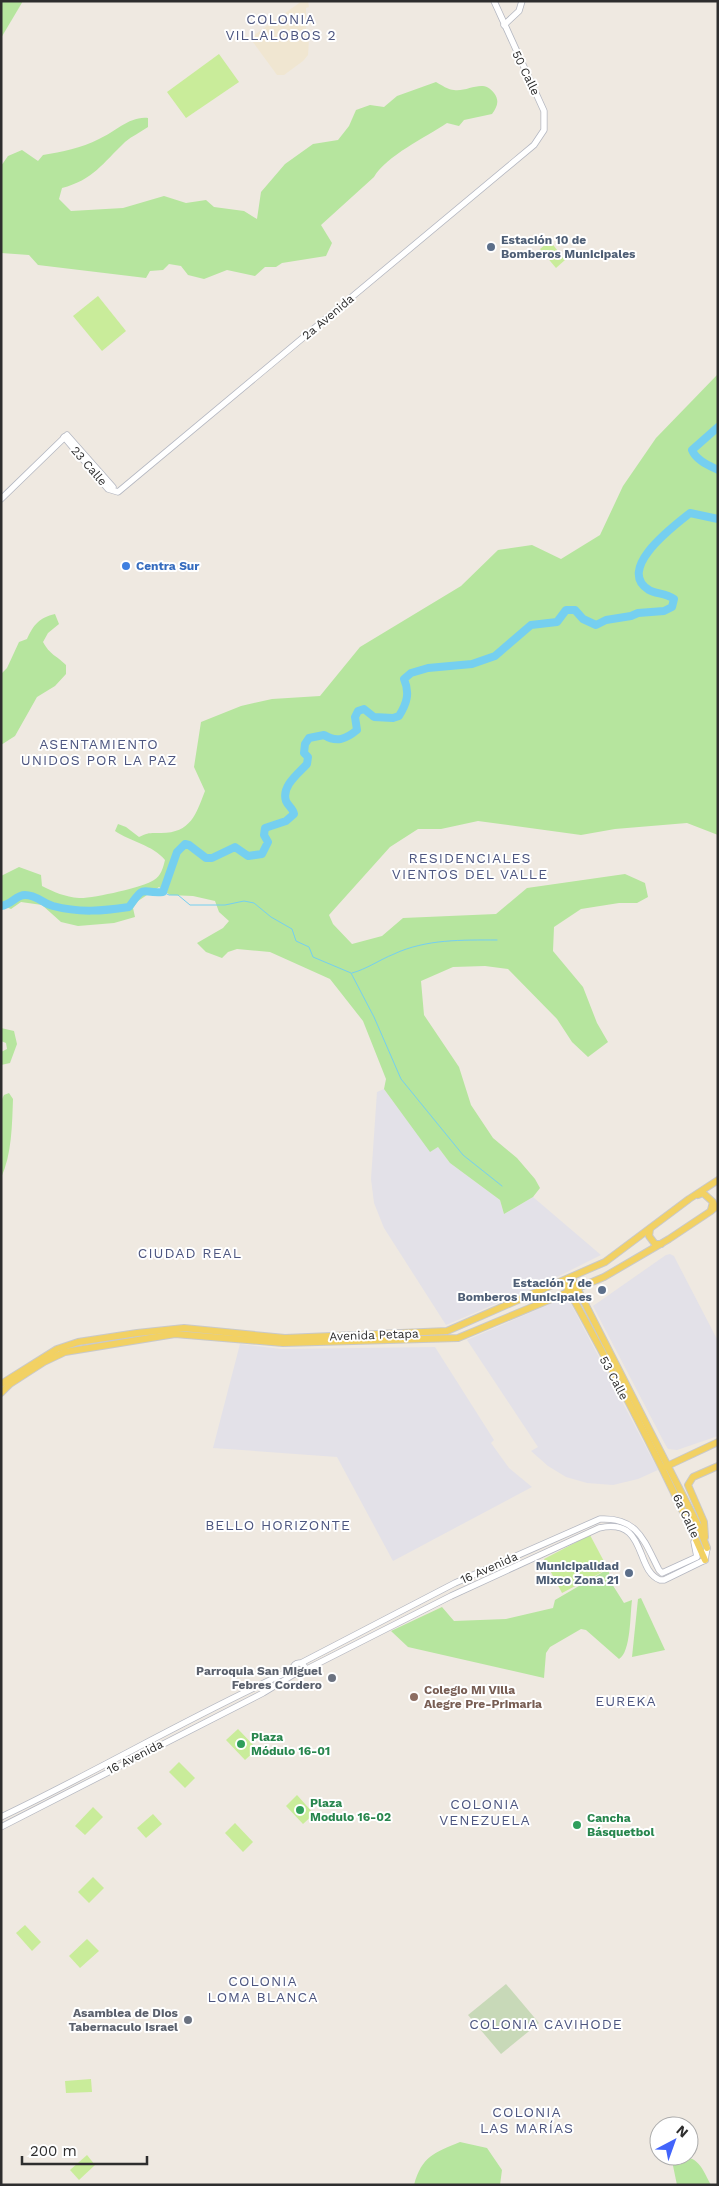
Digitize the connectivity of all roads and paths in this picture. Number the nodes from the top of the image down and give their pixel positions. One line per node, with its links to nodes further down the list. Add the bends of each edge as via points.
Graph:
1 (494, 1): 3 (main road, 50 Calle)
2 (522, 1): 3 (main road, via 519,11)
3 (504, 25): 4 (main road, 50 Calle, via 544,111 544,130)
4 (534, 144): 5 (main road, 2a Avenida)
5 (119, 491): 6 (main road, 23 Calle, via 111,491 104,484 66,436)
6 (1, 499)
7 (718, 1180): 8 (main road, Avenida Petapa)
8 (689, 1199): 11 (main road, via 703,1193 710,1198 713,1206); 12 (main road, Avenida Petapa)
9 (718, 1205): 10 (main road, Avenida Petapa)
10 (714, 1210): 11 (main road, Avenida Petapa)
11 (702, 1217): 13 (main road, Avenida Petapa)
12 (650, 1229): 13 (main road, via 651,1240); 14 (main road, Avenida Petapa, via 601,1264)
13 (662, 1244): 16 (main road, Avenida Petapa)
14 (572, 1278): 15 (main road, Avenida Petapa); 16 (main road, 53 Calle)
15 (564, 1282): 17 (main road, 53 Calle); 18 (main road, Avenida Petapa, via 470,1323 438,1332 278,1338 184,1328 78,1342 46,1354)
16 (576, 1289): 17 (main road, Avenida Petapa); 21 (main road, 53 Calle)
17 (569, 1292): 19 (main road, Avenida Petapa, via 451,1339 283,1343 181,1334 90,1346 54,1356); 24 (main road, 53 Calle)
18 (1, 1384)
19 (1, 1393)
20 (718, 1442): 22 (main road)
21 (656, 1443): 22 (main road, via 669,1457); 24 (main road, 53 Calle)
22 (680, 1459): 24 (main road)
23 (718, 1466): 27 (main road, via 690,1480 688,1488 704,1522)
24 (667, 1469): 25 (main road, 6a Calle)
25 (672, 1480): 26 (main road, 6a Calle); 27 (main road, 6a Calle, via 700,1527)
26 (689, 1521): 28 (main road, 6a Calle); 29 (main road, 16 Avenida, via 687,1524 697,1557 662,1573 635,1528 600,1519 455,1583)
27 (706, 1546): 28 (main road)
28 (705, 1560): 30 (main road, 16 Avenida, via 664,1580 657,1579 631,1535 625,1530 607,1526 451,1596)
29 (382, 1620): 30 (main road); 31 (main road, 16 Avenida)
30 (387, 1629): 32 (main road, 16 Avenida)
31 (301, 1663): 32 (main road); 33 (main road, 16 Avenida, via 296,1664)
32 (305, 1670): 33 (main road, 16 Avenida, via 302,1674)
33 (295, 1671): 34 (main road, 16 Avenida, via 257,1685); 35 (main road, 16 Avenida, via 263,1693)
34 (1, 1817)
35 (1, 1827)

